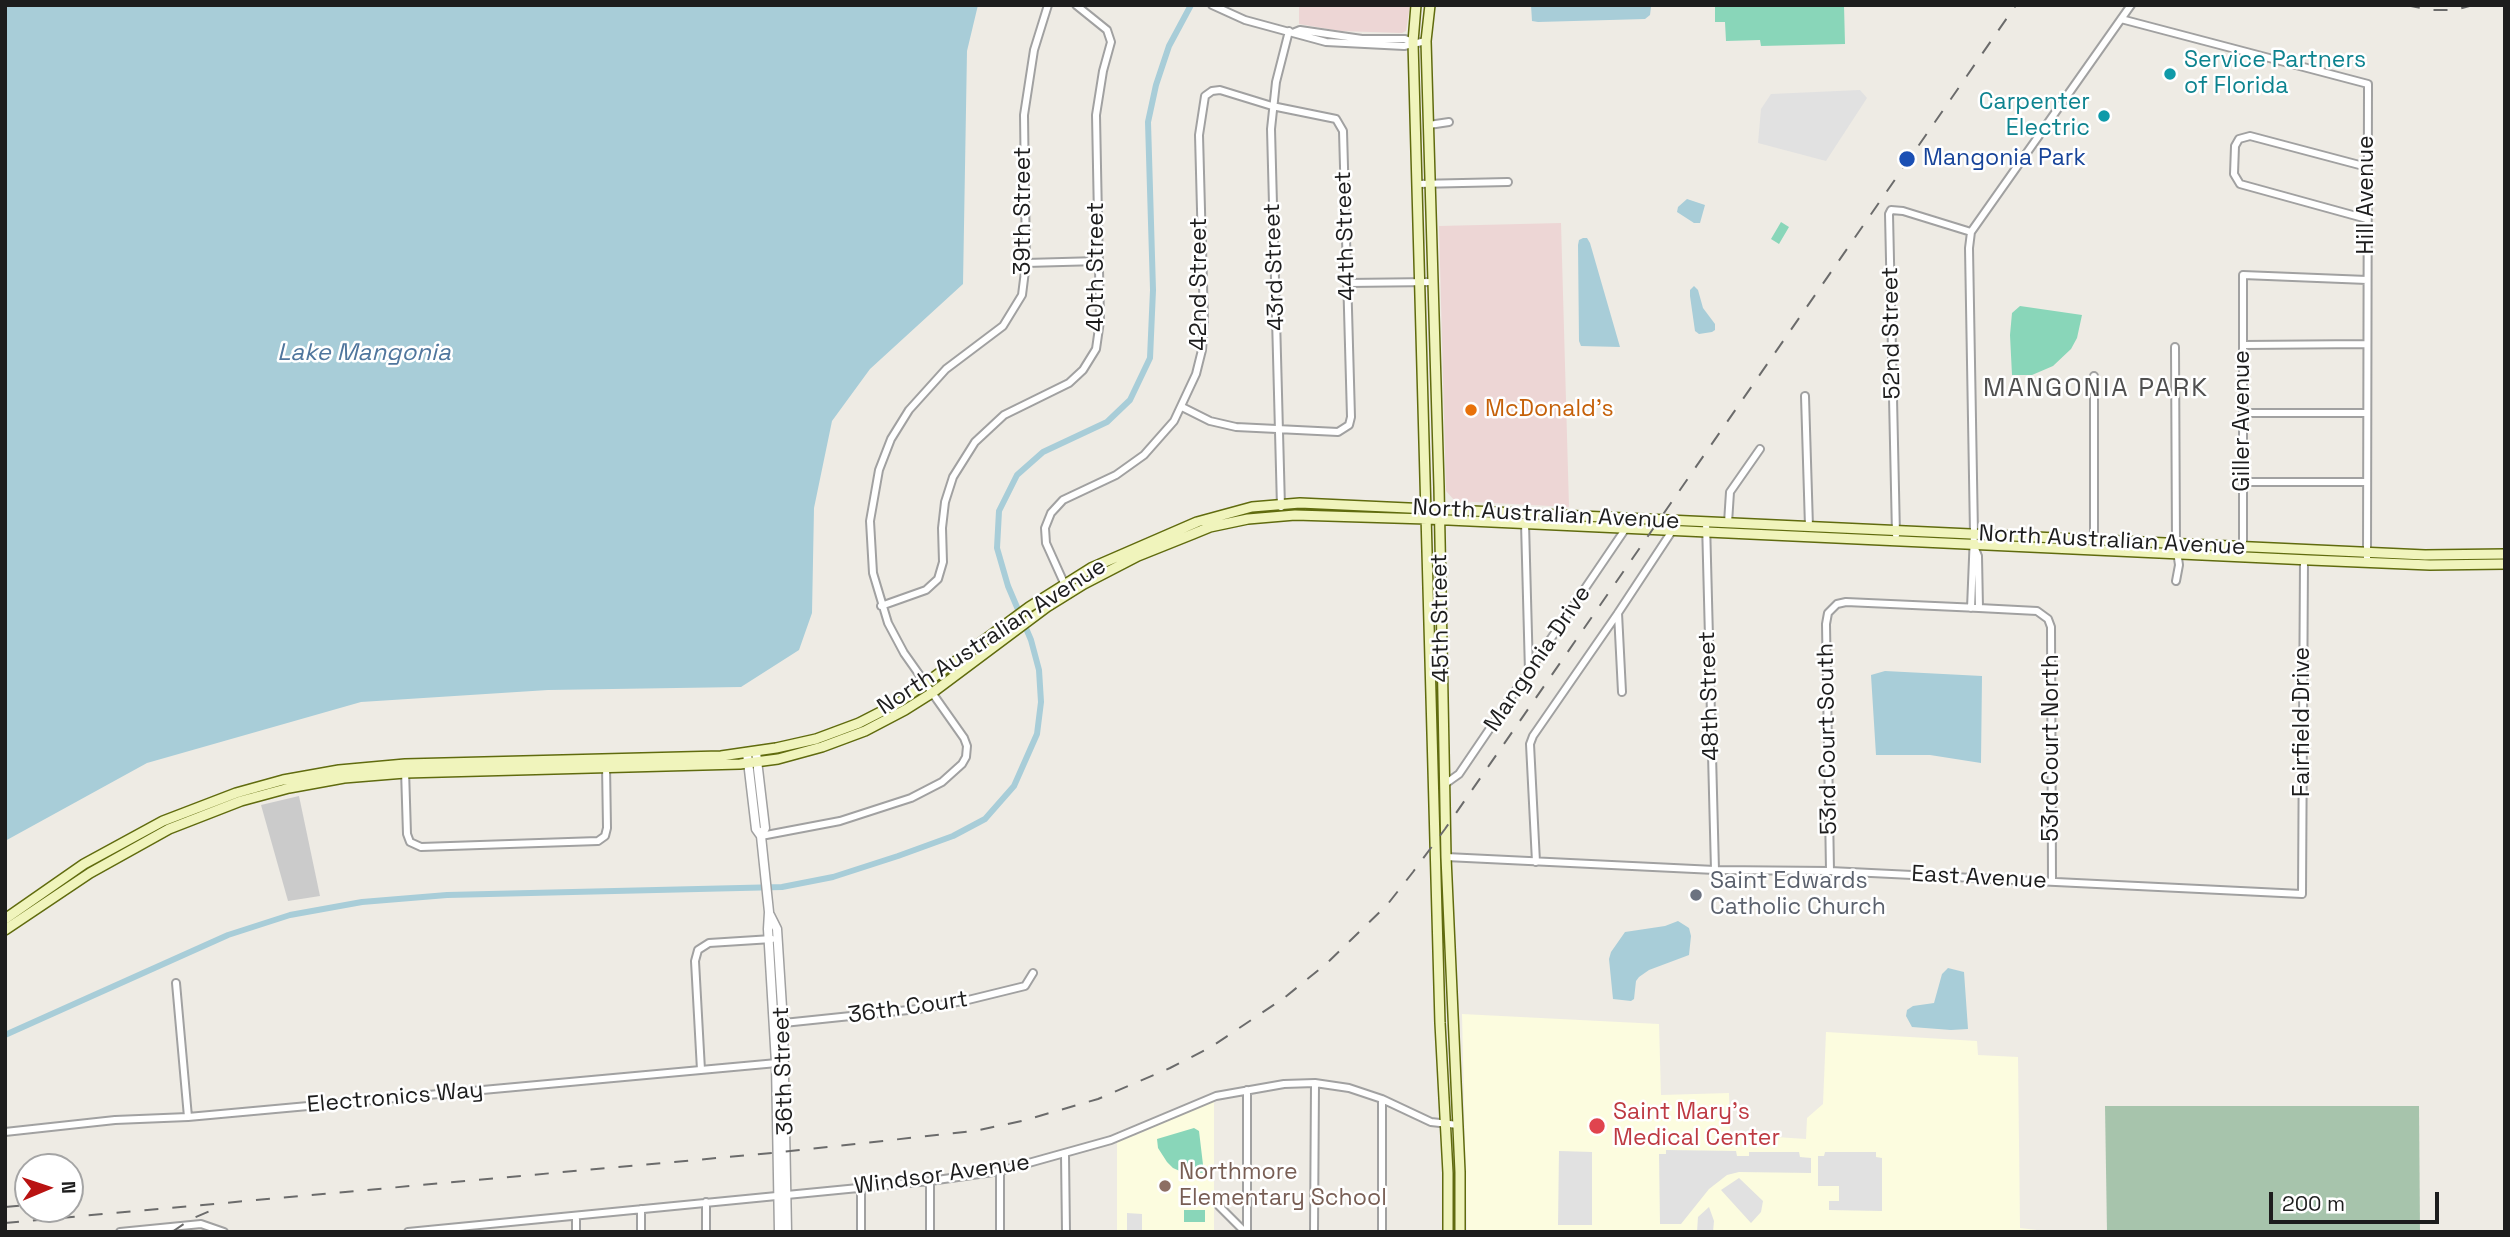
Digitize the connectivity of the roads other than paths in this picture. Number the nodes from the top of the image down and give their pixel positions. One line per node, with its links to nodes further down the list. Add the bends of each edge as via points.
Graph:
1 (1048, 5): 23 (street, 39th Street, via 1034,50 1024,115)
2 (1076, 5): 22 (street, 40th Street, via 1111,37 1096,115)
3 (1212, 5): 8 (street, via 1245,20)
4 (1416, 5): 11 (main road, 45th Street)
5 (1430, 5): 10 (main road, 45th Street)
6 (2131, 5): 7 (street)
7 (2121, 19): 16 (street, Hill Avenue, via 2368,84); 21 (street)
8 (1292, 32): 9 (street); 12 (street); 13 (street, 43rd Street)
9 (1327, 34): 11 (street); 12 (street)
10 (1426, 41): 11 (street); 15 (main road, 45th Street)
11 (1413, 42): 12 (street, via 1404,46); 18 (main road, 45th Street)
12 (1344, 44)
13 (1272, 106): 27 (street, 44th Street, via 1339,121); 33 (street, 42nd Street, via 1216,90 1202,102 1203,339 1196,374); 36 (street, 43rd Street)
14 (1449, 122): 15 (street)
15 (1429, 125): 19 (main road, 45th Street)
16 (2367, 167): 20 (street, Hill Avenue); 20 (street, via 2250,136 2242,137 2235,146 2235,178 2240,184)
17 (1508, 182): 19 (street)
18 (1417, 184): 19 (street); 26 (main road, 45th Street)
19 (1431, 184): 25 (main road, 45th Street)
20 (2367, 219): 24 (street, Hill Avenue)
21 (1971, 232): 52 (street, 52nd Street, via 1903,211 1889,214); 53 (street)
22 (1099, 261): 23 (street); 63 (street, 40th Street, via 1100,330 1089,362 1069,383 1011,411 975,442 960,463 945,502 940,575 926,590)
23 (1026, 263): 63 (street, 39th Street, via 1022,295 1010,317 933,380 904,417 885,454 874,487 869,538)
24 (2367, 280): 28 (street, Hill Avenue); 29 (street, Giller Avenue, via 2242,275)
25 (1433, 282): 26 (street); 42 (main road, 45th Street)
26 (1420, 283): 27 (street); 41 (main road, 45th Street)
27 (1348, 284): 36 (street, 44th Street, via 1350,421 1338,432)
28 (2367, 344): 29 (street); 35 (street, Hill Avenue)
29 (2243, 345): 34 (street, Giller Avenue)
30 (2175, 347): 55 (street)
31 (2095, 376): 54 (street)
32 (1805, 396): 48 (street)
33 (1182, 407): 36 (street, via 1223,425); 62 (street, 42nd Street, via 1144,455 1053,509 1046,524 1046,542)
34 (2243, 413): 35 (street); 38 (street, Giller Avenue)
35 (2367, 413): 39 (street, Hill Avenue)
36 (1279, 429): 40 (street, 43rd Street)
37 (1760, 449): 46 (street, via 1730,492)
38 (2243, 482): 39 (street); 56 (street, Giller Avenue)
39 (2367, 482): 59 (street, Hill Avenue)
40 (1281, 503): 41 (main road, North Australian Avenue); 43 (street, 43rd Street); 62 (main road, North Australian Avenue, via 1233,510 1197,522 1115,556)
41 (1427, 514): 42 (main road, North Australian Avenue); 43 (main road, North Australian Avenue); 93 (main road, 45th Street, via 1440,1023)
42 (1438, 515): 44 (main road, North Australian Avenue); 45 (main road, North Australian Avenue); 73 (main road, 45th Street)
43 (1281, 516): 62 (main road, North Australian Avenue, via 1210,527)
44 (1679, 521): 47 (main road, North Australian Avenue); 50 (street)
45 (1525, 523): 49 (main road, North Australian Avenue); 66 (street)
46 (1728, 523): 47 (main road, North Australian Avenue); 51 (main road, North Australian Avenue)
47 (1706, 527): 50 (main road, North Australian Avenue); 51 (main road, North Australian Avenue); 77 (street, 48th Street)
48 (1809, 527): 51 (main road, North Australian Avenue); 52 (main road, North Australian Avenue)
49 (1626, 528): 50 (main road, North Australian Avenue); 66 (street, Mangonia Drive)
50 (1672, 530): 65 (street)
51 (1781, 530): 52 (main road, North Australian Avenue)
52 (1896, 535): 53 (main road, North Australian Avenue)
53 (1973, 539): 54 (main road, North Australian Avenue); 55 (main road, North Australian Avenue); 64 (street, via 1978,556)
54 (2094, 540): 55 (main road, North Australian Avenue)
55 (2176, 549): 56 (main road, North Australian Avenue)
56 (2243, 552): 57 (main road, North Australian Avenue)
57 (2304, 554): 59 (main road, North Australian Avenue); 80 (street, Fairfield Drive)
58 (2505, 554): 60 (main road)
59 (2367, 557): 60 (main road, North Australian Avenue)
60 (2430, 560): 61 (main road)
61 (2505, 564)
62 (1066, 589): 67 (main road, North Australian Avenue, via 1014,632); 67 (main road, North Australian Avenue, via 1029,607)
63 (881, 606): 67 (street, 39th Street, via 895,639)
64 (1975, 608): 78 (street, 53rd Court South, via 1846,602 1830,609 1826,621); 79 (street, 53rd Court North, via 2033,611 2045,615 2051,627)
65 (1618, 613): 68 (street); 76 (street, via 1532,736)
66 (1529, 674): 73 (street, Mangonia Drive, via 1459,774)
67 (929, 689): 69 (main road, North Australian Avenue, via 838,731); 71 (main road, North Australian Avenue, via 885,721 844,740); 74 (street, 39th Street, via 967,746 965,761 953,774 931,789 866,814)
68 (1622, 691)
69 (751, 752): 70 (main road, North Australian Avenue); 71 (street, 36th Street)
70 (606, 763): 71 (main road, North Australian Avenue); 72 (main road, North Australian Avenue); 72 (street, via 606,832 594,842 417,846 407,834)
71 (753, 763): 74 (street, 36th Street, via 765,828)
72 (405, 769): 81 (main road, North Australian Avenue, via 367,766 310,774 209,802 84,864); 82 (main road, North Australian Avenue, via 289,788 195,818 90,873)
73 (1445, 784): 75 (main road, 45th Street)
74 (761, 836): 83 (street, 36th Street)
75 (1446, 857): 76 (street, East Avenue); 94 (main road, 45th Street)
76 (1536, 862): 77 (street, East Avenue)
77 (1715, 870): 78 (street, East Avenue)
78 (1830, 871): 79 (street, East Avenue)
79 (2052, 881): 80 (street, East Avenue)
80 (2302, 894)
81 (5, 919)
82 (5, 930)
83 (773, 939): 86 (street, 36th Street); 88 (street, via 709,943 698,950)
84 (1032, 973): 86 (street, 36th Court, via 1025,986 968,1000)
85 (176, 984): 92 (street)
86 (779, 1023): 87 (street, 36th Street)
87 (781, 1063): 88 (street, Electronics Way); 100 (street, 36th Street)
88 (701, 1070): 92 (street, Electronics Way)
89 (1315, 1083): 90 (street, Windsor Avenue); 91 (street, Windsor Avenue); 122 (street)
90 (1247, 1090): 96 (street, Windsor Avenue, via 1216,1096 1134,1132); 121 (street)
91 (1382, 1099): 93 (street, Windsor Avenue); 123 (street)
92 (188, 1117): 95 (street, Electronics Way)
93 (1447, 1125): 94 (street, Windsor Avenue); 124 (main road, 45th Street)
94 (1458, 1125): 125 (main road, 45th Street)
95 (5, 1132)
96 (1065, 1155): 97 (street, Windsor Avenue); 120 (street)
97 (1000, 1171): 98 (street, Windsor Avenue); 119 (street)
98 (930, 1181): 99 (street, Windsor Avenue); 118 (street)
99 (861, 1187): 100 (street, Windsor Avenue); 117 (street)
100 (784, 1194): 101 (street, Windsor Avenue); 115 (street, 36th Street); 116 (street, 36th Street)
101 (706, 1202): 103 (street, Windsor Avenue); 114 (street)
102 (1219, 1206): 121 (street)
103 (641, 1209): 104 (street, Windsor Avenue); 113 (street)
104 (576, 1216): 105 (street, Windsor Avenue); 112 (street)
105 (510, 1223): 107 (street, Windsor Avenue); 111 (street)
106 (201, 1228): 108 (street); 109 (street)
107 (445, 1230): 110 (street, Windsor Avenue)
108 (120, 1232)
109 (224, 1232)
110 (408, 1232)
111 (510, 1232)
112 (576, 1232)
113 (641, 1232)
114 (706, 1232)
115 (779, 1232)
116 (787, 1232)
117 (861, 1232)
118 (930, 1232)
119 (1000, 1232)
120 (1066, 1232)
121 (1246, 1232)
122 (1314, 1232)
123 (1382, 1232)
124 (1448, 1232)
125 (1460, 1232)

